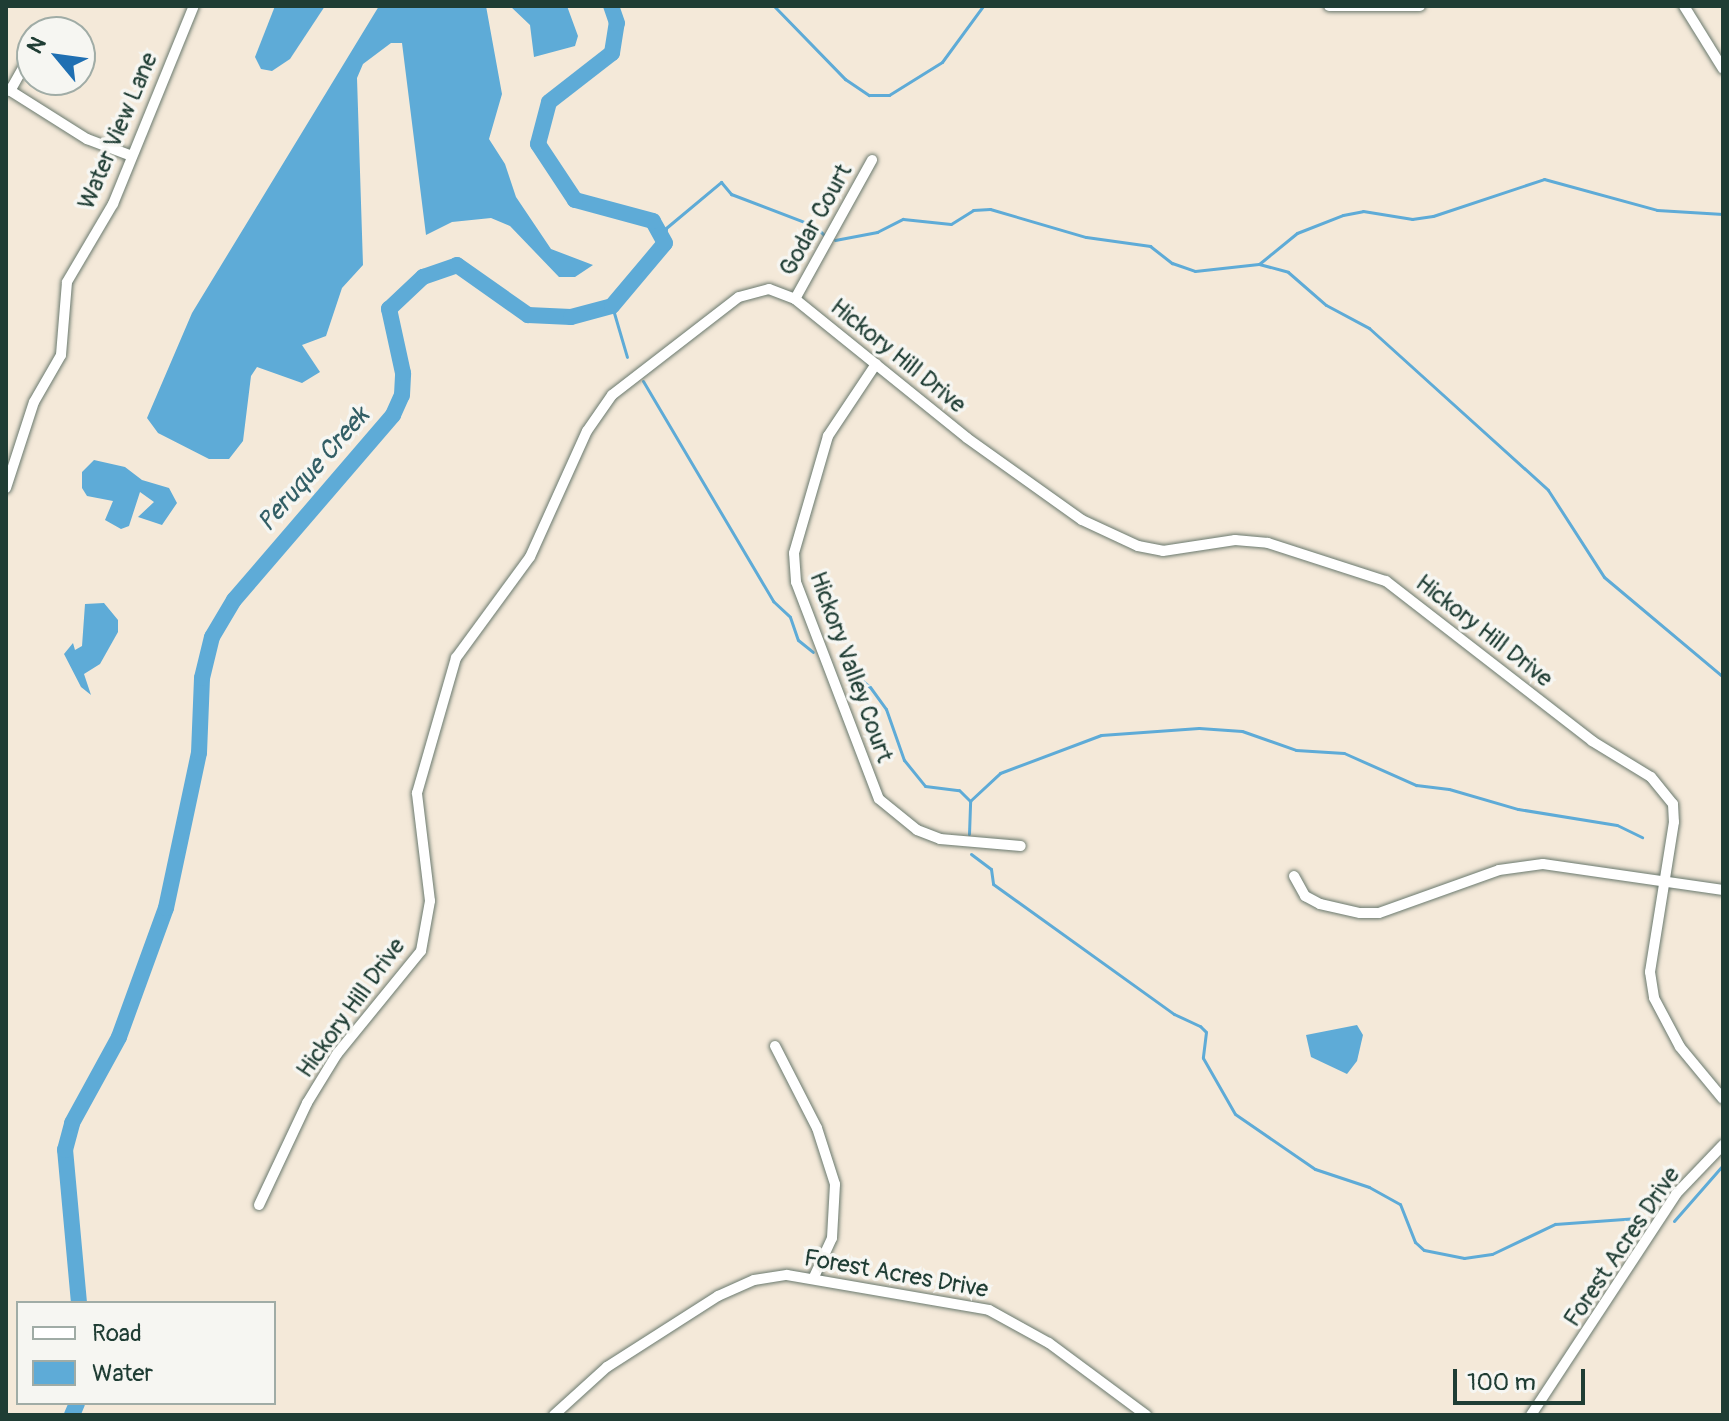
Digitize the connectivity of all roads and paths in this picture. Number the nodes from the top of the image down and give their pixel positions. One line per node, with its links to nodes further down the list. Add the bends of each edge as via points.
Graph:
1 (194, 6): 7 (street, Water View Lane)
2 (1329, 6): 3 (street)
3 (1420, 6)
4 (1684, 6): 5 (street)
5 (1723, 69)
6 (8, 89): 7 (street, via 87,139)
7 (132, 156): 11 (street, Water View Lane, via 113,204 67,282 61,355 34,402)
8 (872, 160): 9 (street, Godar Court)
9 (795, 299): 10 (street, Hickory Hill Drive); 19 (street, Hickory Hill Drive, via 769,289 739,297 624,382 593,420 545,530 456,658 446,681 417,793 430,901 421,951 337,1054 307,1103)
10 (876, 364): 12 (street, Hickory Valley Court, via 828,436 794,553 796,582 879,799 917,830 940,839); 14 (street, Hickory Hill Drive, via 1028,483 1082,520 1138,546 1163,551 1235,540 1268,543 1372,575 1417,600 1562,719 1664,790 1673,804 1674,822)
11 (6, 488)
12 (1021, 846)
13 (1294, 876): 14 (street, via 1305,896 1360,913 1379,913 1518,865 1574,865)
14 (1667, 883): 15 (street); 17 (street, Hickory Hill Drive, via 1650,972 1654,998 1680,1047)
15 (1723, 890)
16 (775, 1046): 20 (street, via 817,1128 835,1184 832,1238)
17 (1723, 1099)
18 (1723, 1145): 23 (street, Forest Acres Drive, via 1676,1194)
19 (259, 1205)
20 (814, 1277): 21 (street, Forest Acres Drive, via 787,1275 740,1284 607,1367); 22 (street, Forest Acres Drive, via 989,1310 1049,1343)
21 (554, 1415)
22 (1146, 1415)
23 (1531, 1415)

